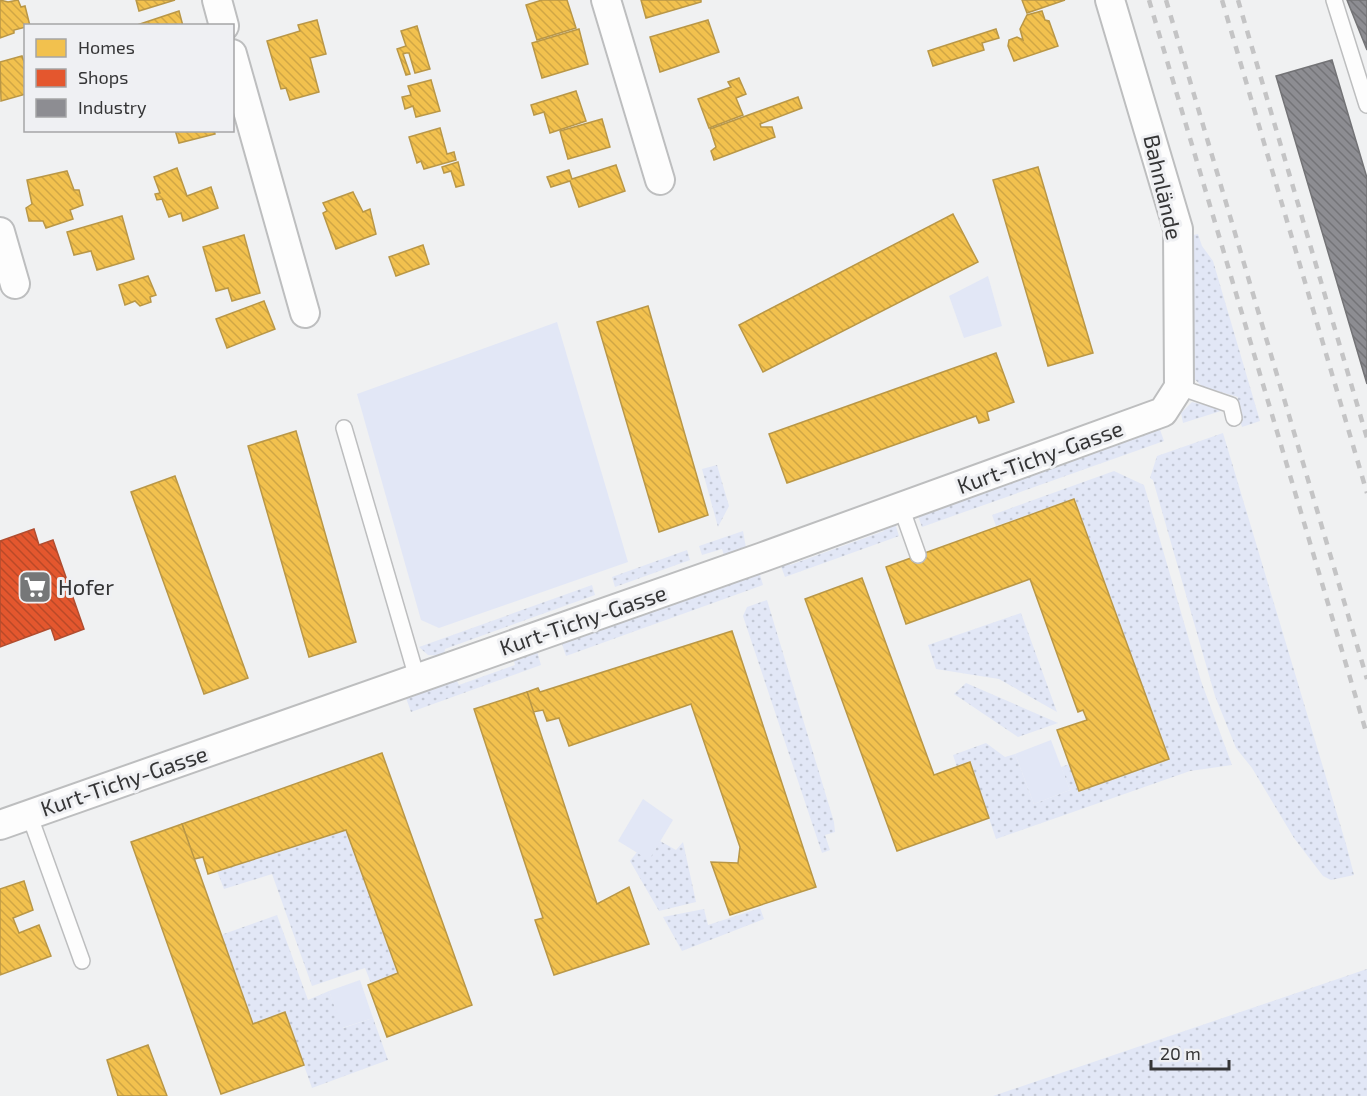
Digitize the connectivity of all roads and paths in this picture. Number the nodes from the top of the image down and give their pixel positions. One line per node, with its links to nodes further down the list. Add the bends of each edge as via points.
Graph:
1 (217, 0): 5 (street)
2 (606, 0): 8 (street)
3 (1110, 0): 12 (street, Bahnlände, via 1178,229)
4 (1334, 0): 7 (lane)
5 (223, 24)
6 (234, 61): 11 (street)
7 (1367, 105)
8 (660, 180)
9 (0, 232): 10 (street)
10 (15, 285)
11 (305, 313)
12 (1179, 387): 13 (lane, via 1231,405); 15 (street, Kurt-Tichy-Gasse, via 1163,412)
13 (1234, 418)
14 (344, 428): 17 (lane)
15 (901, 507): 16 (lane); 17 (street, Kurt-Tichy-Gasse)
16 (918, 555)
17 (417, 678): 18 (street, Kurt-Tichy-Gasse)
18 (29, 814): 19 (street, Kurt-Tichy-Gasse); 20 (lane)
19 (0, 825)
20 (82, 961)

